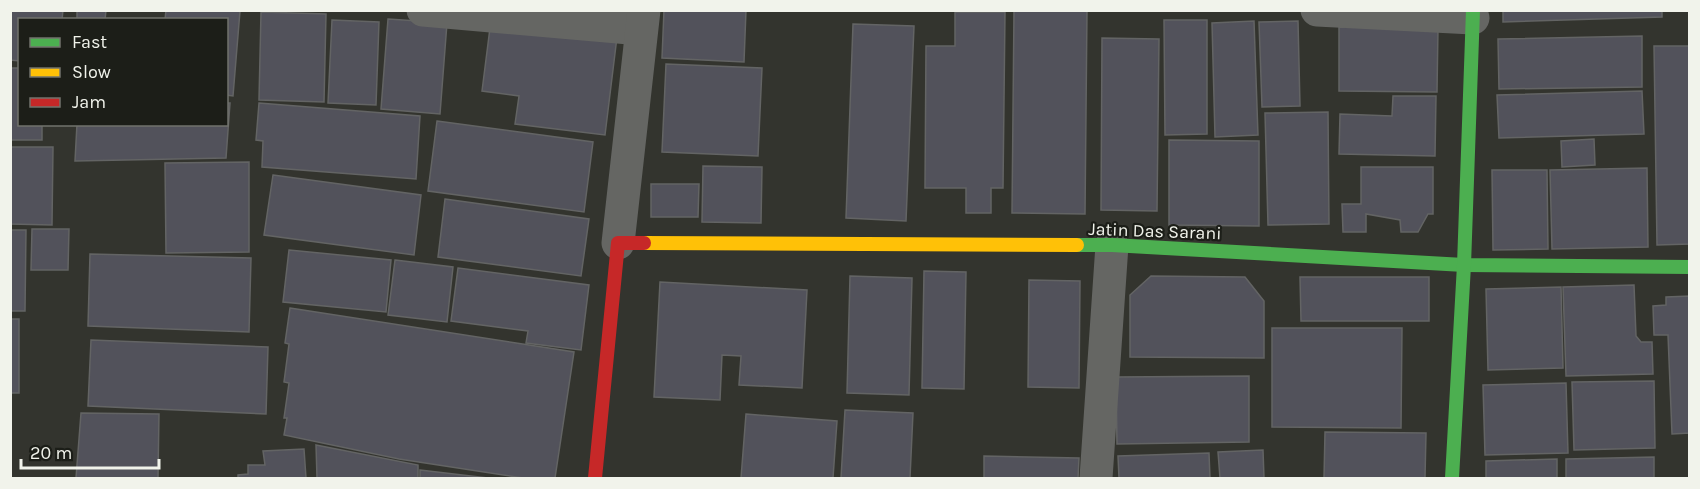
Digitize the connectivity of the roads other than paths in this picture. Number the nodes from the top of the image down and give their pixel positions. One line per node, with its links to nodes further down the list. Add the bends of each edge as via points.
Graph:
1 (423, 10): 4 (street)
2 (1317, 10): 3 (street)
3 (1473, 14): 7 (street)
4 (642, 20): 5 (street)
5 (618, 243): 6 (street, Jatin Das Sarani); 9 (street)
6 (1112, 245): 7 (street, Jatin Das Sarani); 10 (street)
7 (1464, 265): 8 (street, Jatin Das Sarani); 11 (street)
8 (1689, 267)
9 (595, 478)
10 (1096, 478)
11 (1452, 478)

